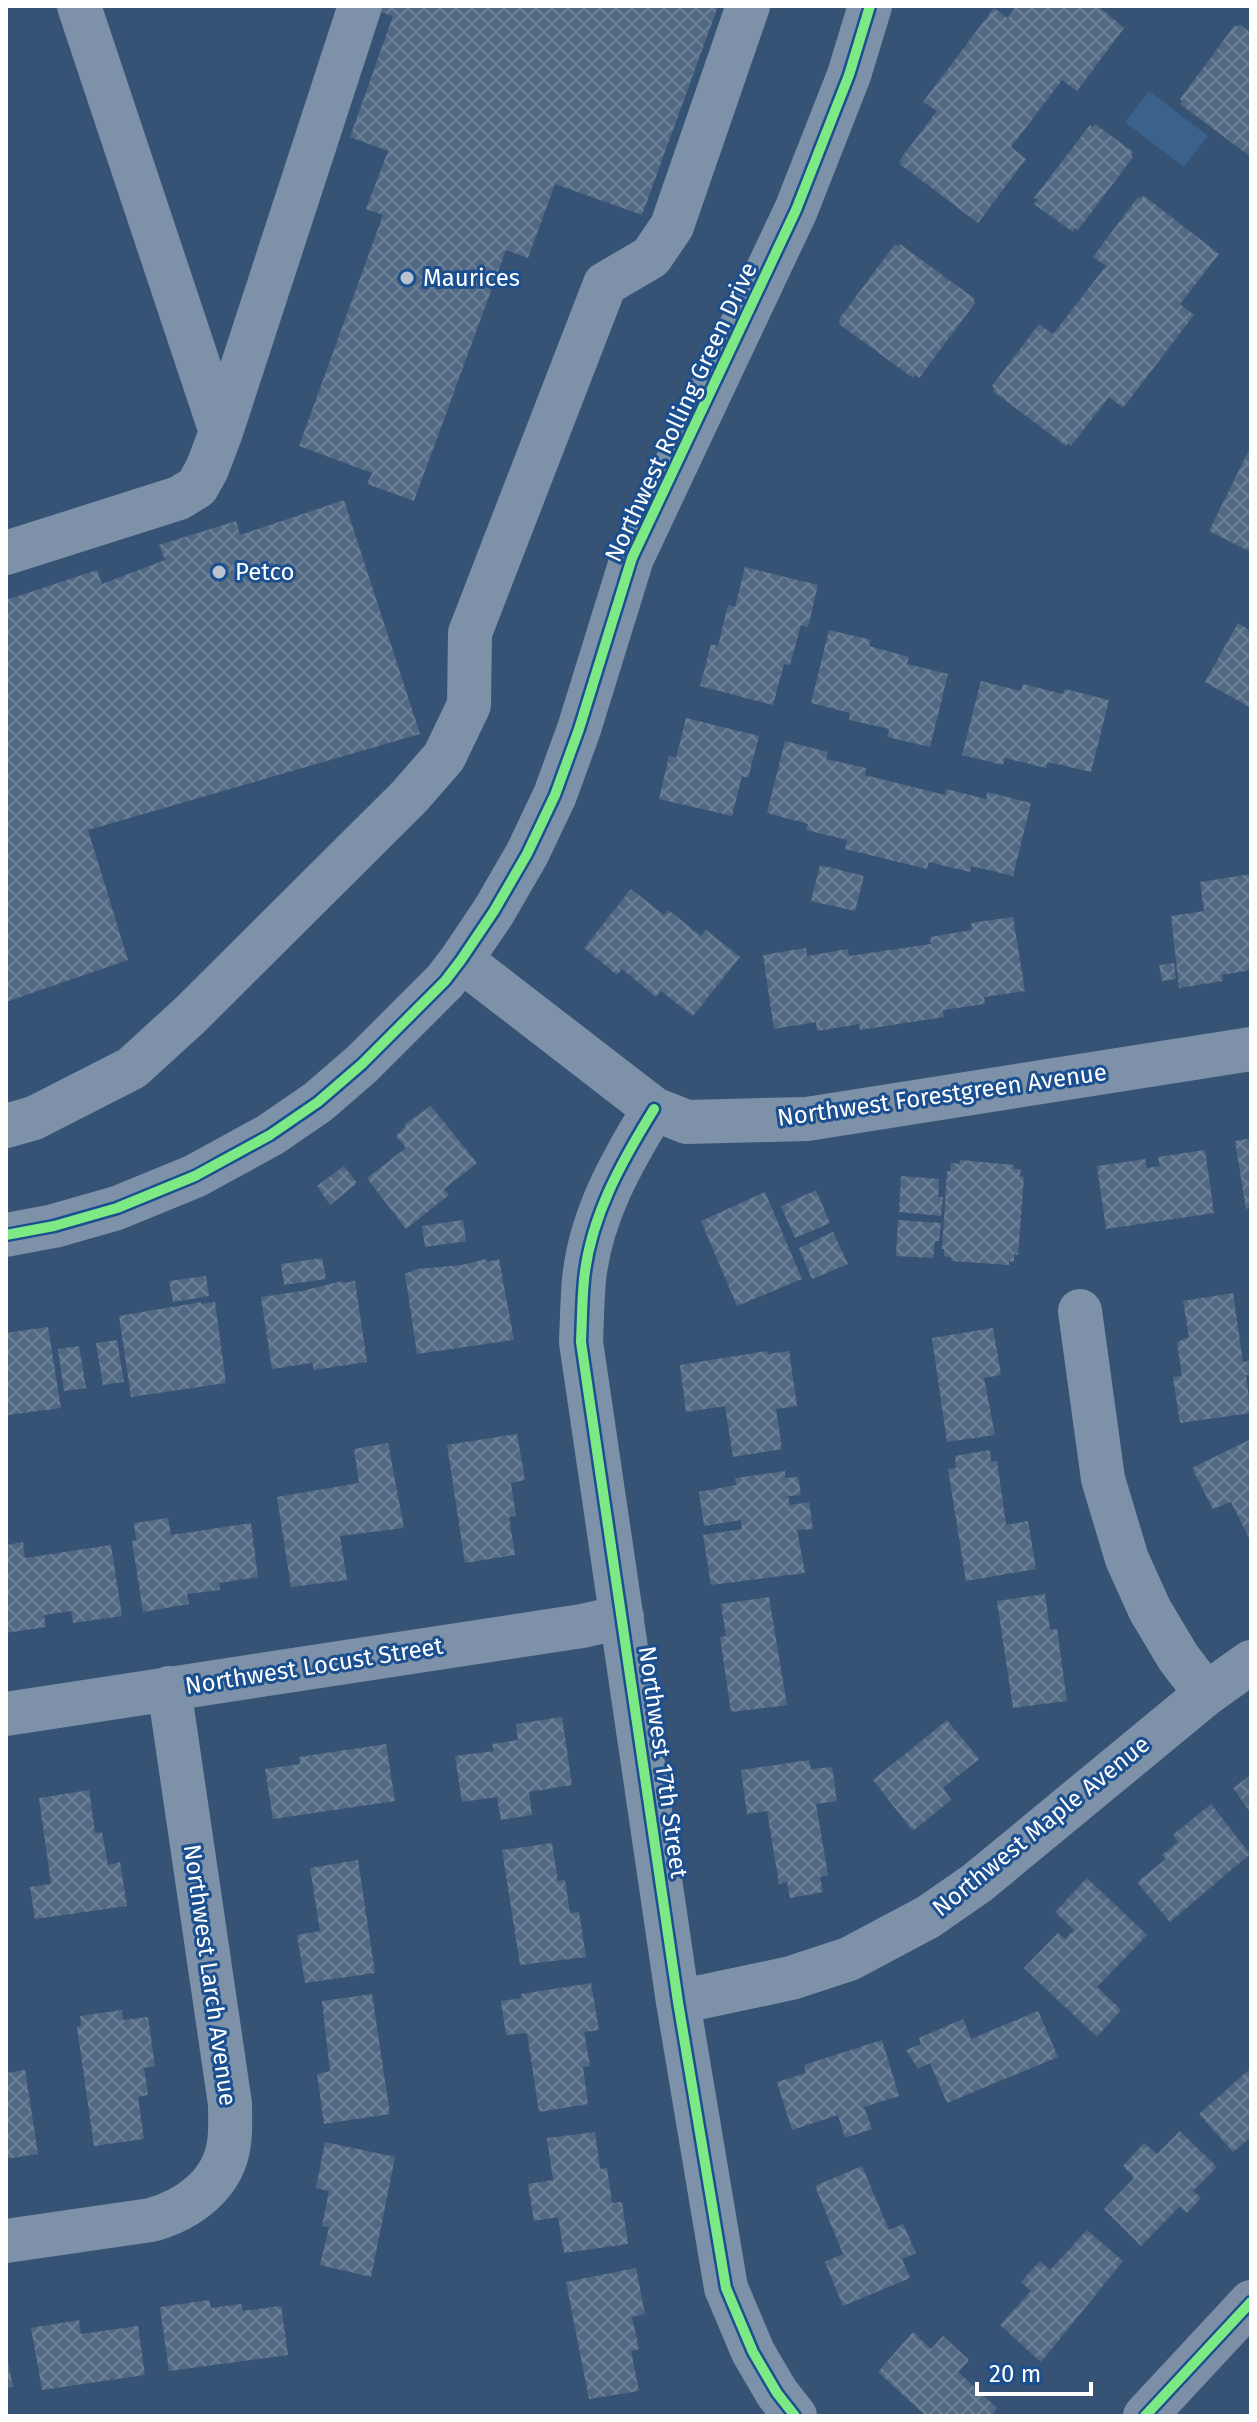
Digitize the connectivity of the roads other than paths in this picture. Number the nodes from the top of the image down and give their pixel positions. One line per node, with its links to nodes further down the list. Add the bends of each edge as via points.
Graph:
1 (79, 6): 5 (street)
2 (360, 6): 5 (street)
3 (748, 6): 10 (street, via 672,226 651,257 605,284 470,633 469,705 444,757 377,830 132,1068 34,1118)
4 (870, 6): 7 (street, Northwest Rolling Green Drive, via 796,210 632,558 555,795 527,854)
5 (221, 432): 6 (street, via 197,487 179,498)
6 (6, 553)
7 (461, 960): 9 (street, Northwest Forestgreen Avenue); 11 (street, via 362,1064 270,1135 195,1176 117,1208)
8 (1251, 1049): 9 (street, Northwest Forestgreen Avenue, via 807,1119 687,1122)
9 (654, 1109): 13 (street, Northwest 17th Street, via 605,1197 584,1278 581,1342)
10 (6, 1126)
11 (6, 1235)
12 (1080, 1311): 16 (street, via 1103,1479 1127,1559 1150,1610)
13 (622, 1617): 15 (street, Northwest Locust Street); 18 (street, Northwest 17th Street)
14 (1251, 1662): 16 (street, Northwest Maple Avenue)
15 (169, 1688): 17 (street, Northwest Locust Street); 19 (street, Northwest Larch Avenue, via 230,2104 229,2147 216,2178 193,2203 173,2214)
16 (1206, 1694): 18 (street, Northwest Maple Avenue, via 977,1883 928,1917 849,1959 791,1978)
17 (6, 1714)
18 (678, 2002): 21 (street, Northwest 17th Street, via 726,2288 753,2352)
19 (6, 2241)
20 (1251, 2302): 22 (main road)
21 (791, 2415)
22 (1145, 2416)

